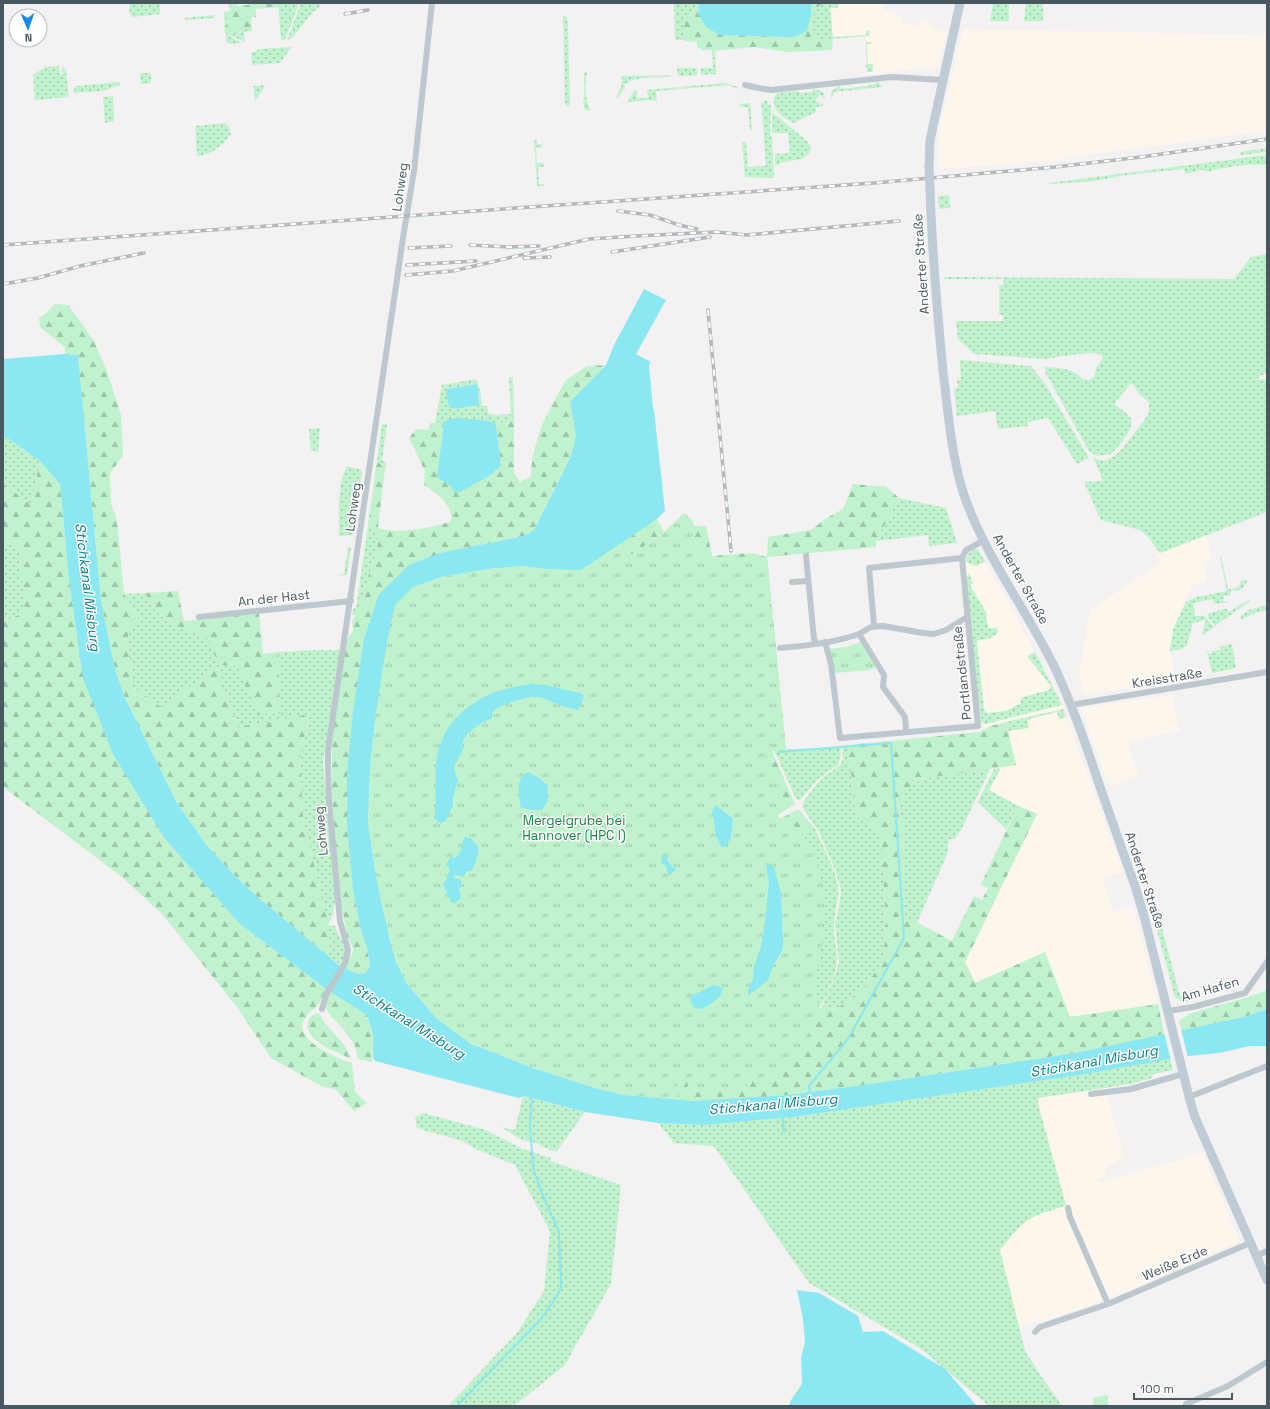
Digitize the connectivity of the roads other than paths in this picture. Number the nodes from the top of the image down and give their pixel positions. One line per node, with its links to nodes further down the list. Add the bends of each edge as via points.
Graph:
1 (432, 3): 10 (street, Lohweg, via 412,186)
2 (960, 3): 3 (main road, Anderter Straße)
3 (943, 80): 4 (street, via 892,77 771,90); 5 (main road, Anderter Straße, bridge, via 930,140 928,167 936,299 956,467)
4 (745, 85)
5 (983, 541): 7 (street, via 966,550); 19 (main road, Anderter Straße, via 1042,643)
6 (806, 556): 8 (street)
7 (962, 558): 12 (street, Portlandstraße); 13 (street, via 869,568)
8 (808, 581): 9 (street); 16 (street)
9 (792, 582)
10 (351, 601): 11 (street, An der Hast); 22 (street, Lohweg, via 331,726 328,764 340,921 348,946 345,962 326,995)
11 (199, 617)
12 (967, 617): 13 (street, Portlandstraße, via 934,634); 20 (street, Portlandstraße, via 978,726)
13 (874, 626): 14 (street)
14 (859, 634): 15 (street); 20 (street, via 884,675 883,688 905,717)
15 (824, 642): 16 (street); 20 (street, Portlandstraße, via 831,664 840,738)
16 (816, 644): 17 (street)
17 (780, 648)
18 (1267, 672): 19 (street, Kreisstraße)
19 (1071, 705): 23 (main road, Anderter Straße, via 1136,889)
20 (906, 731)
21 (1267, 962): 23 (street, Am Hafen, via 1245,993)
22 (322, 1009)
23 (1168, 1011): 25 (main road, Anderter Straße)
24 (1267, 1066): 27 (street)
25 (1183, 1074): 26 (street, via 1131,1089); 27 (main road, Anderter Straße)
26 (1091, 1094)
27 (1189, 1097): 29 (main road, Anderter Straße, via 1199,1128)
28 (1068, 1208): 33 (street)
29 (1250, 1243): 31 (main road, Anderter Straße); 33 (street, Weiße Erde)
30 (1267, 1251): 31 (street)
31 (1256, 1256): 32 (main road, Anderter Straße)
32 (1267, 1280)
33 (1108, 1304): 34 (street, Weiße Erde, via 1040,1327)
34 (1035, 1332)
35 (1267, 1362): 36 (street, via 1228,1386)
36 (1186, 1404)

